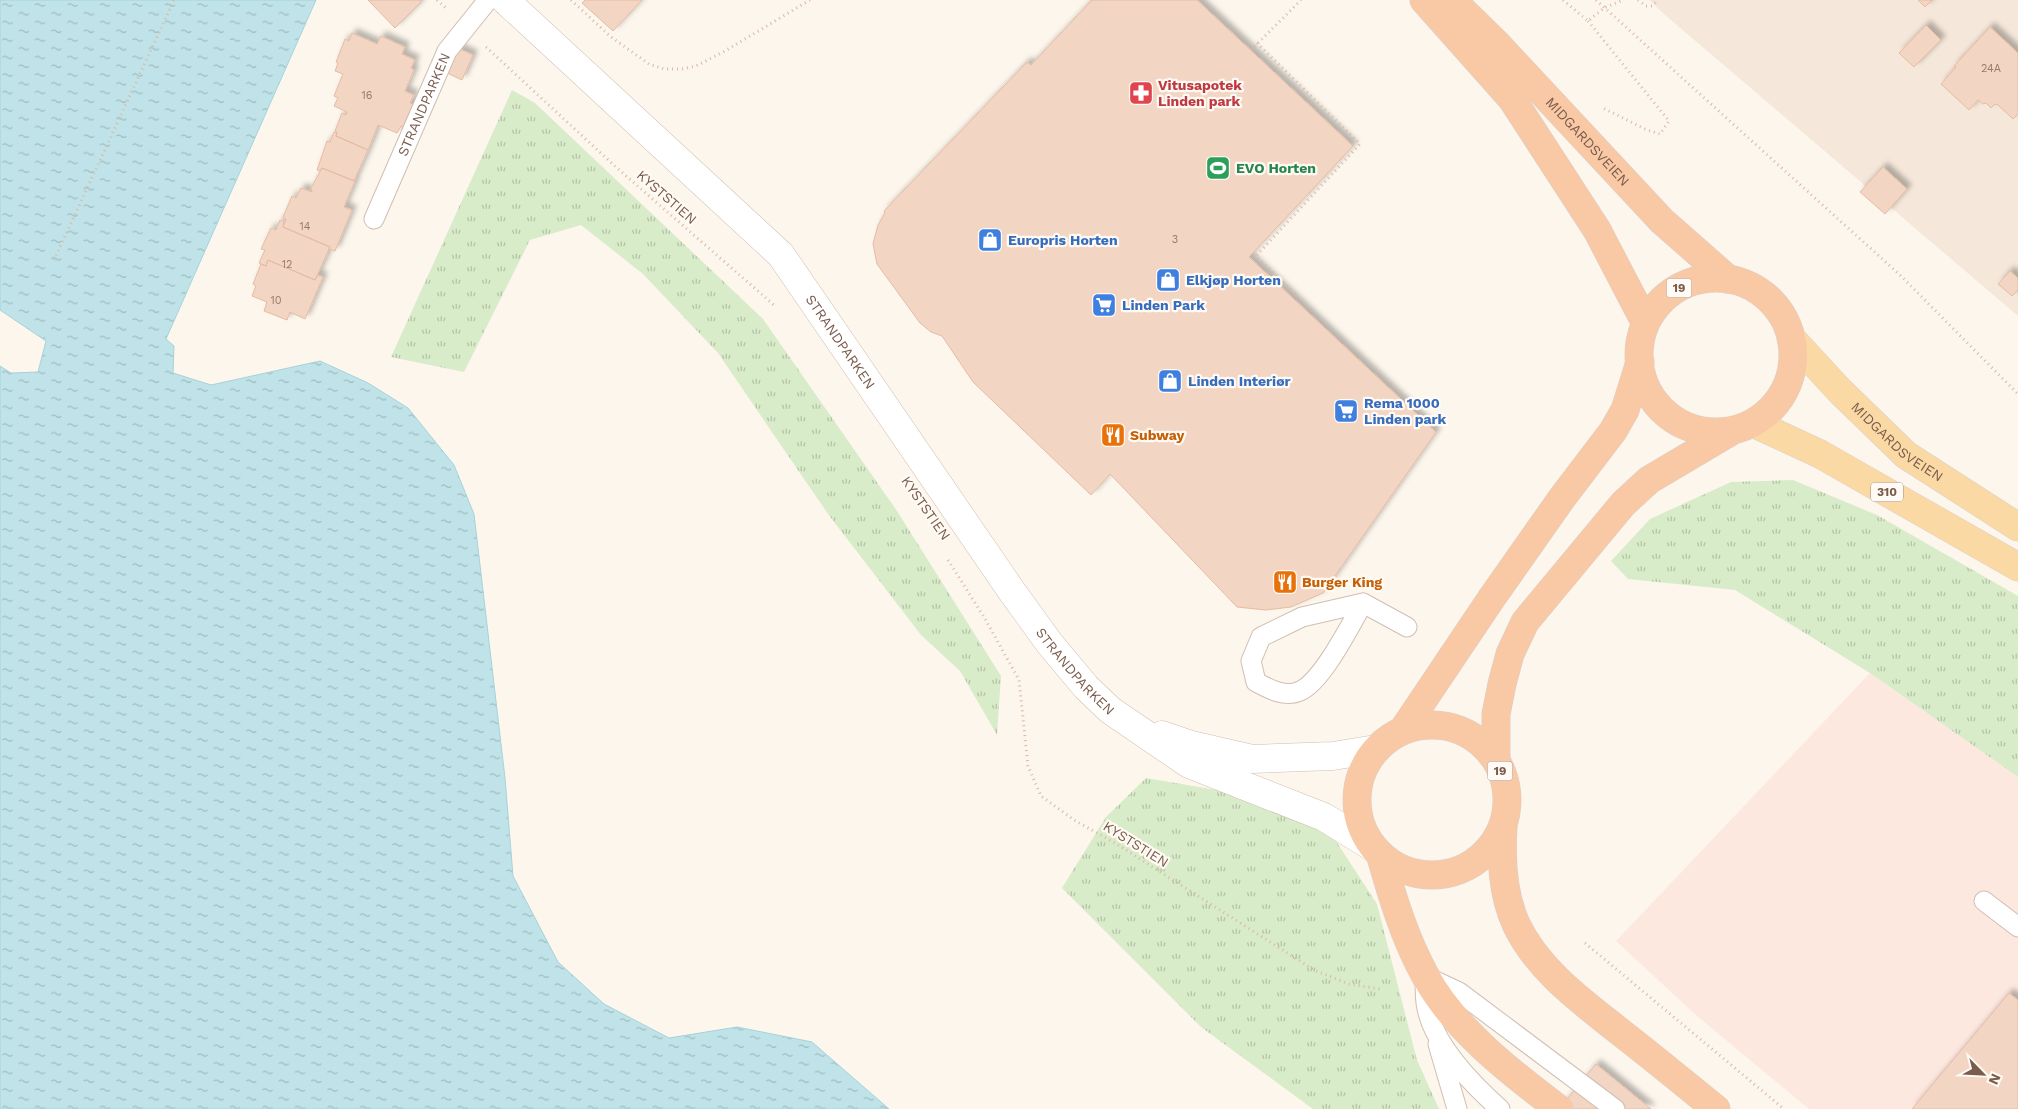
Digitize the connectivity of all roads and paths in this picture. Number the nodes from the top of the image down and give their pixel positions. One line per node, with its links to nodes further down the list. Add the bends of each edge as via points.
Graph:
1 (174, 0): 22 (path)
2 (438, 0): 17 (path, KYSTSTIEN)
3 (488, 0): 17 (lane, STRANDPARKEN)
4 (571, 0): 5 (path, via 611,37 649,64 664,69 696,66)
5 (810, 0)
6 (1301, 0): 18 (path)
7 (1424, 0): 26 (highway, via 1512,100 1597,230)
8 (1452, 0): 23 (highway, MIDGARDSVEIEN / 19, via 1662,221)
9 (1563, 0): 16 (path)
10 (1596, 0): 15 (path)
11 (1622, 0): 15 (path)
12 (1638, 0): 13 (path, via 1646,6 1652,6)
13 (1658, 0)
14 (515, 3): 36 (street, STRANDPARKEN, via 780,255 1045,637 1086,687 1110,710)
15 (1604, 8): 16 (path); 29 (path, via 1900,275)
16 (1588, 21): 20 (path, via 1669,121 1660,134)
17 (464, 27): 21 (lane, STRANDPARKEN, via 447,51); 25 (path, KYSTSTIEN, via 617,168)
18 (1258, 43): 19 (path); 24 (path, via 1360,144 1256,256 1294,293)
19 (1251, 50)
20 (1597, 104)
21 (374, 218)
22 (54, 260)
23 (1728, 279): 26 (highway, 19, via 1709,278 1666,293); 27 (highway, 19, via 1762,293 1785,321)
24 (1291, 296)
25 (778, 309)
26 (1645, 322): 28 (highway, 19)
27 (1791, 338): 30 (highway, 19, via 1794,357 1791,375 1779,401); 31 (main road, MIDGARDSVEIEN, via 1840,392 1906,455)
28 (1640, 362): 30 (highway, 19, via 1650,393 1671,417 1700,430); 37 (highway, 19, via 1625,410 1613,431 1490,599)
29 (2018, 394)
30 (1743, 427): 33 (main road, 310, via 1820,454); 39 (highway, 19, via 1664,470 1623,504 1525,622 1510,654 1502,684 1496,714)
31 (2018, 527)
32 (943, 552): 46 (path, KYSTSTIEN, via 1019,680 1028,766 1041,796 1074,820 1314,970 1349,984)
33 (2018, 567)
34 (1363, 603): 34 (lane, via 1332,656 1316,678 1300,691 1278,693 1256,682 1251,661 1261,637 1302,618); 35 (lane)
35 (1407, 628)
36 (1130, 723): 38 (street, STRANDPARKEN, via 1191,745 1252,759 1333,756); 41 (street, STRANDPARKEN, via 1188,764 1324,817)
37 (1403, 730): 38 (highway, 19); 39 (highway, 19, via 1443,725 1478,740)
38 (1376, 749): 41 (highway, 19, via 1359,780 1356,797 1362,830)
39 (1496, 760): 40 (highway, 19, via 1506,785)
40 (1503, 825): 41 (highway, 19, via 1484,855 1455,872 1437,876 1413,874 1394,866); 52 (highway, 19, via 1501,861 1504,881 1516,923 1528,944 1572,994)
41 (1376, 851): 45 (highway, 19)
42 (1984, 901): 43 (lane)
43 (2018, 927)
44 (1585, 943): 53 (path)
45 (1425, 976): 47 (lane, via 1426,1004); 50 (highway, 19, via 1457,1020 1512,1072); 51 (lane, via 1459,992)
46 (1381, 989)
47 (1435, 1031): 48 (lane); 49 (lane, via 1454,1061)
48 (1457, 1109)
49 (1500, 1109)
50 (1558, 1109)
51 (1616, 1109)
52 (1716, 1109)
53 (1784, 1109)

